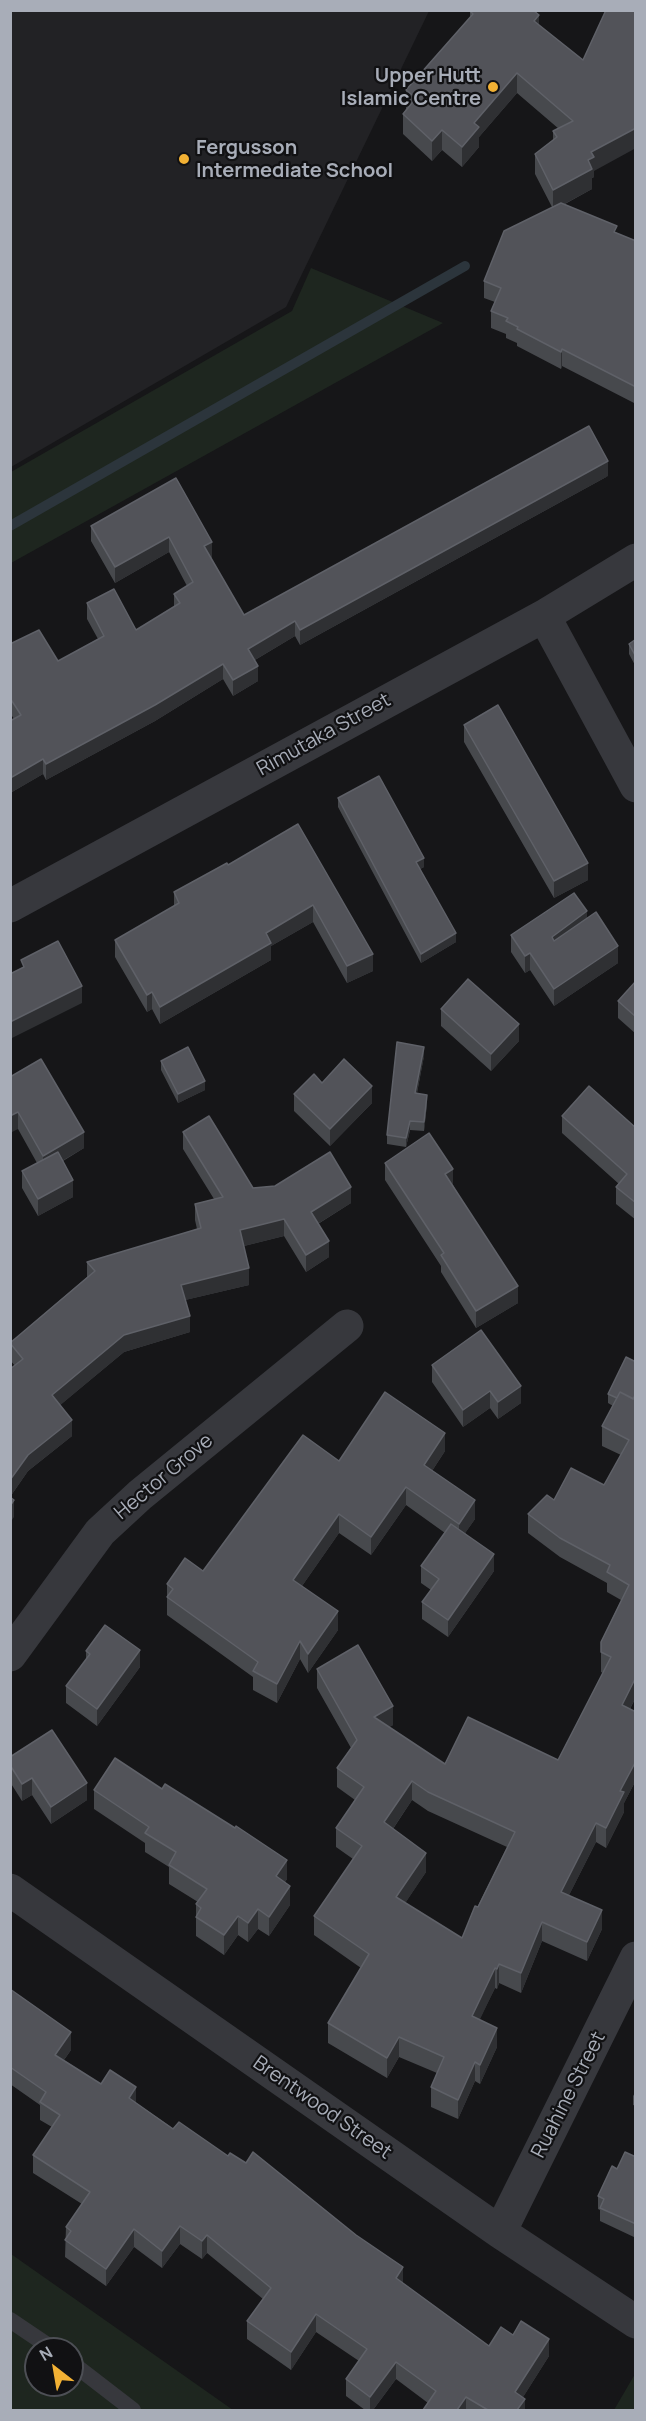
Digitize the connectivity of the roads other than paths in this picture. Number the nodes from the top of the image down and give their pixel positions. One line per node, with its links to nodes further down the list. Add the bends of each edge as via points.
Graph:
1 (636, 560): 2 (street, Rimutaka Street)
2 (544, 616): 3 (street); 4 (street, Rimutaka Street)
3 (636, 786)
4 (10, 906)
5 (347, 1326): 6 (street, Hector Grove, via 100,1532)
6 (10, 1655)
7 (10, 1890): 9 (street, Brentwood Street)
8 (636, 1958): 9 (street, Ruahine Street)
9 (500, 2232): 11 (street, Brentwood Street)
10 (10, 2320): 12 (lane)
11 (636, 2322)
12 (35, 2337)
13 (84, 2373): 14 (lane)
14 (133, 2410)

